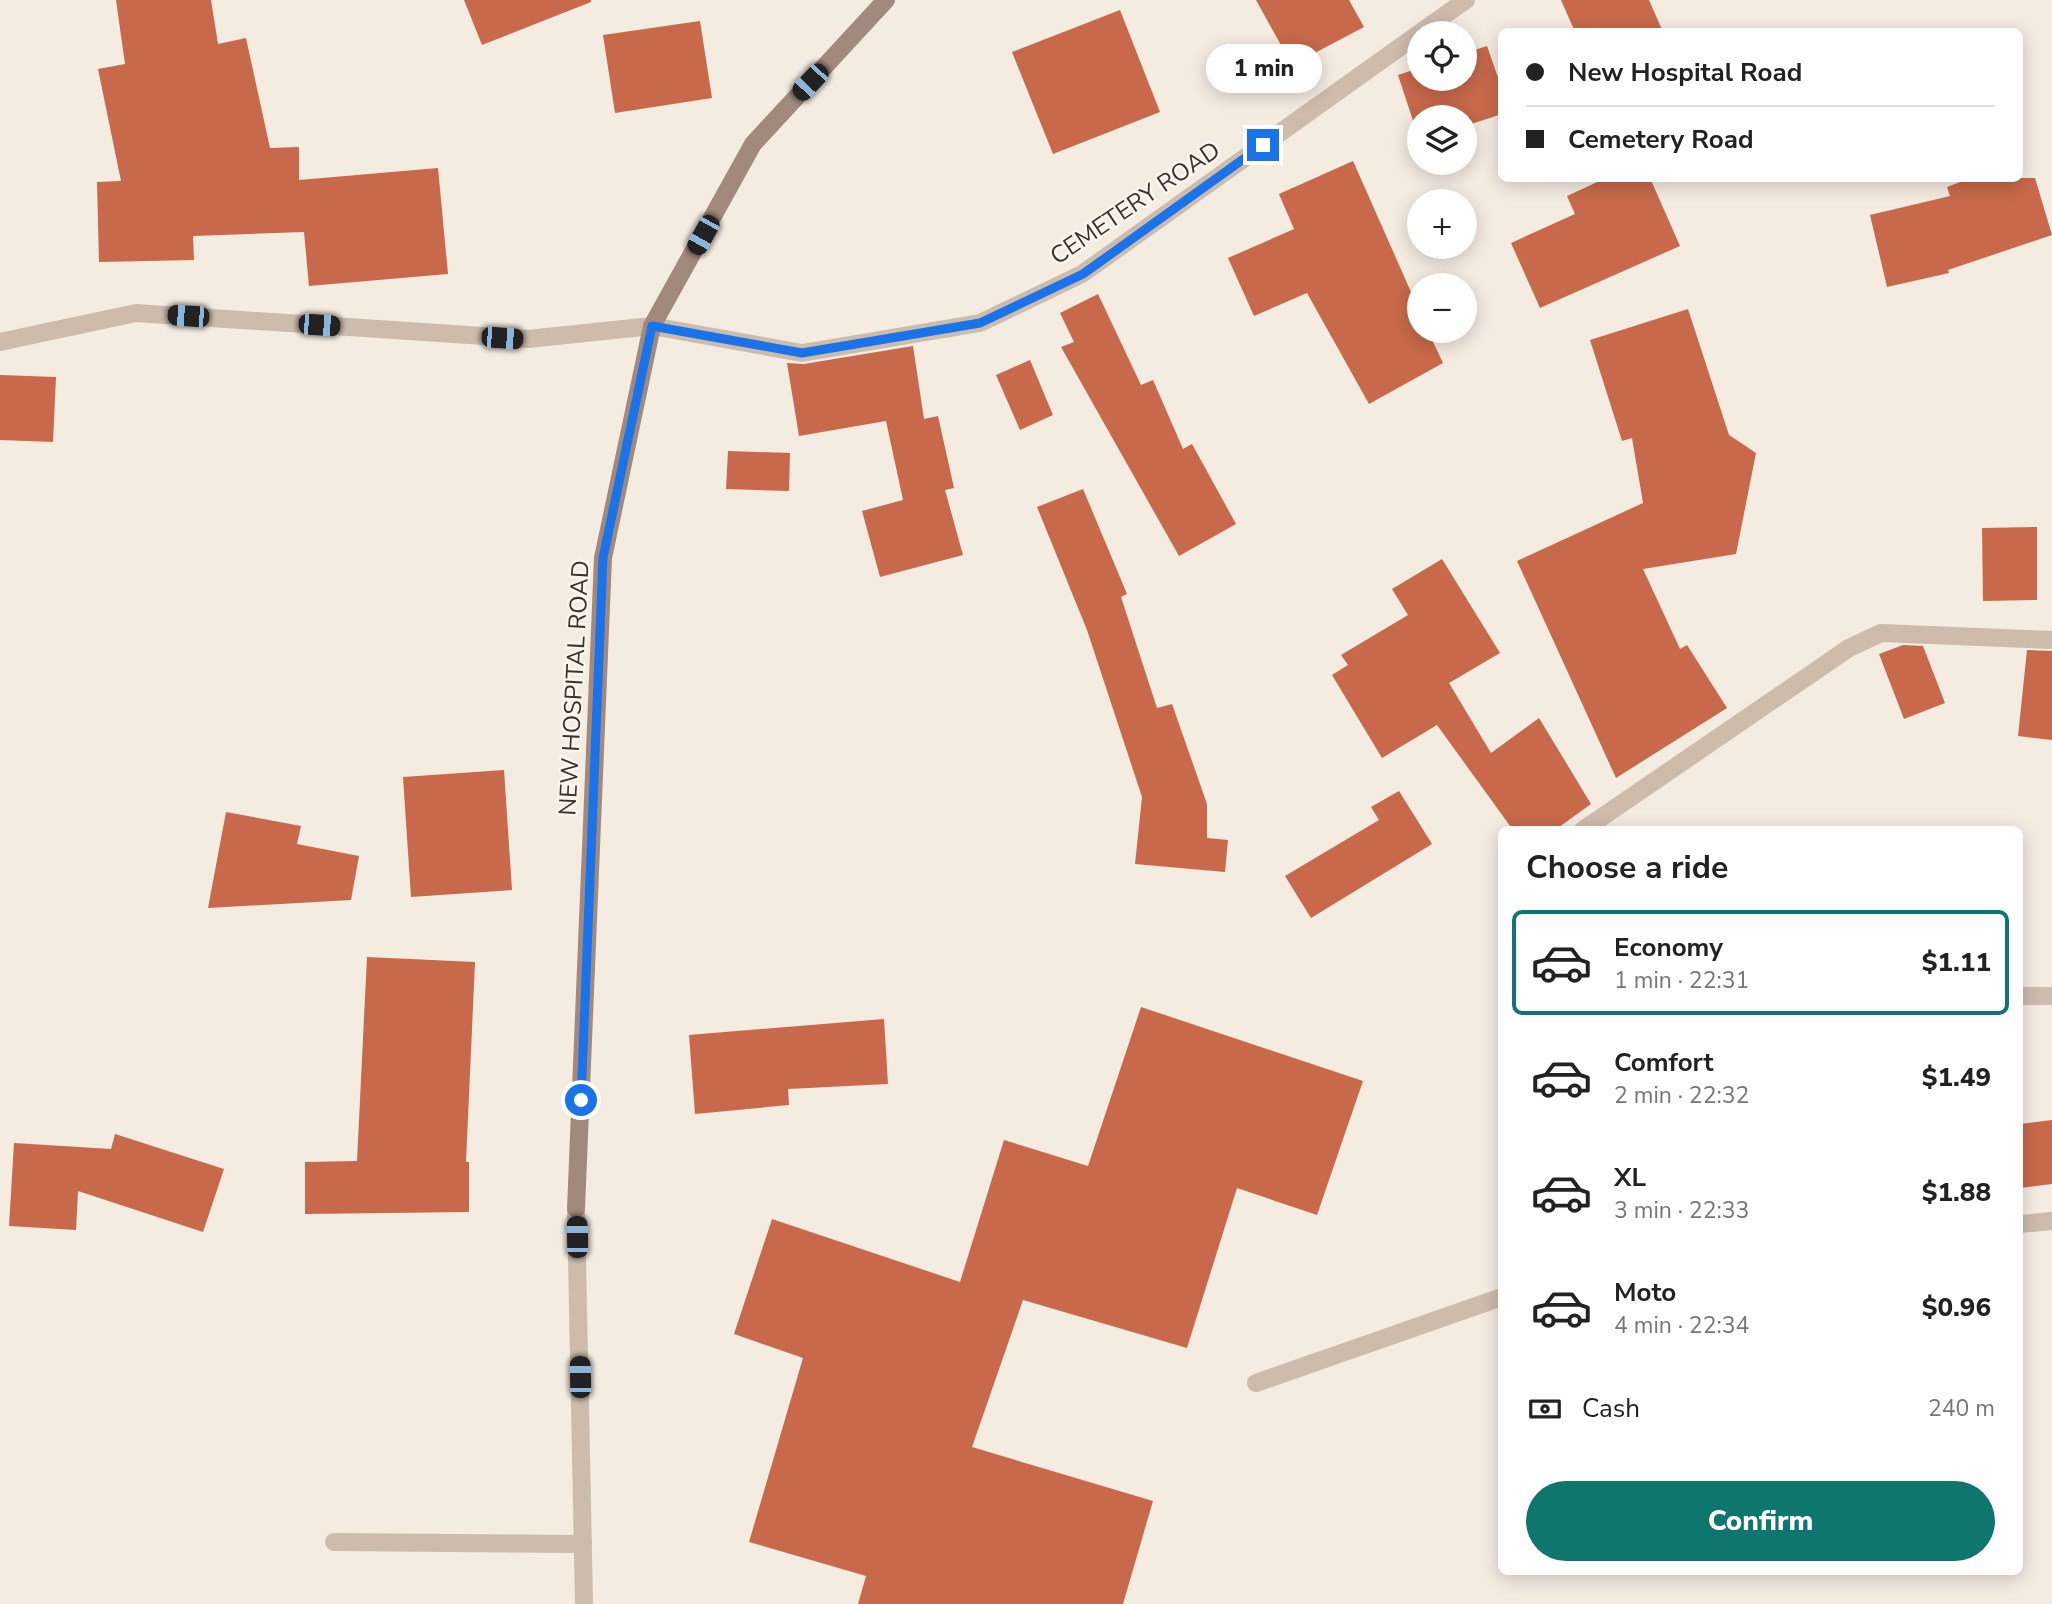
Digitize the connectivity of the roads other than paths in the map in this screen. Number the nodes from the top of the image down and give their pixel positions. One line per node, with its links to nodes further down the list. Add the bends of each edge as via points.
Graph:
1 (886, 0): 3 (main road, NEW HOSPITAL ROAD, via 753,144)
2 (1466, 0): 3 (street, CEMETERY ROAD, via 1083,274 980,323 802,353)
3 (652, 326): 4 (street, CEMETERY ROAD, via 528,340 136,313); 9 (main road, NEW HOSPITAL ROAD, via 603,558)
4 (0, 342)
5 (2052, 640): 6 (street, via 1881,633 1849,648)
6 (1589, 826)
7 (2023, 996): 8 (street)
8 (2052, 996)
9 (576, 1209): 15 (street)
10 (2052, 1221): 11 (street)
11 (2023, 1224)
12 (1498, 1298): 13 (street)
13 (1256, 1383)
14 (334, 1542): 15 (street)
15 (583, 1544): 16 (street)
16 (584, 1604)

